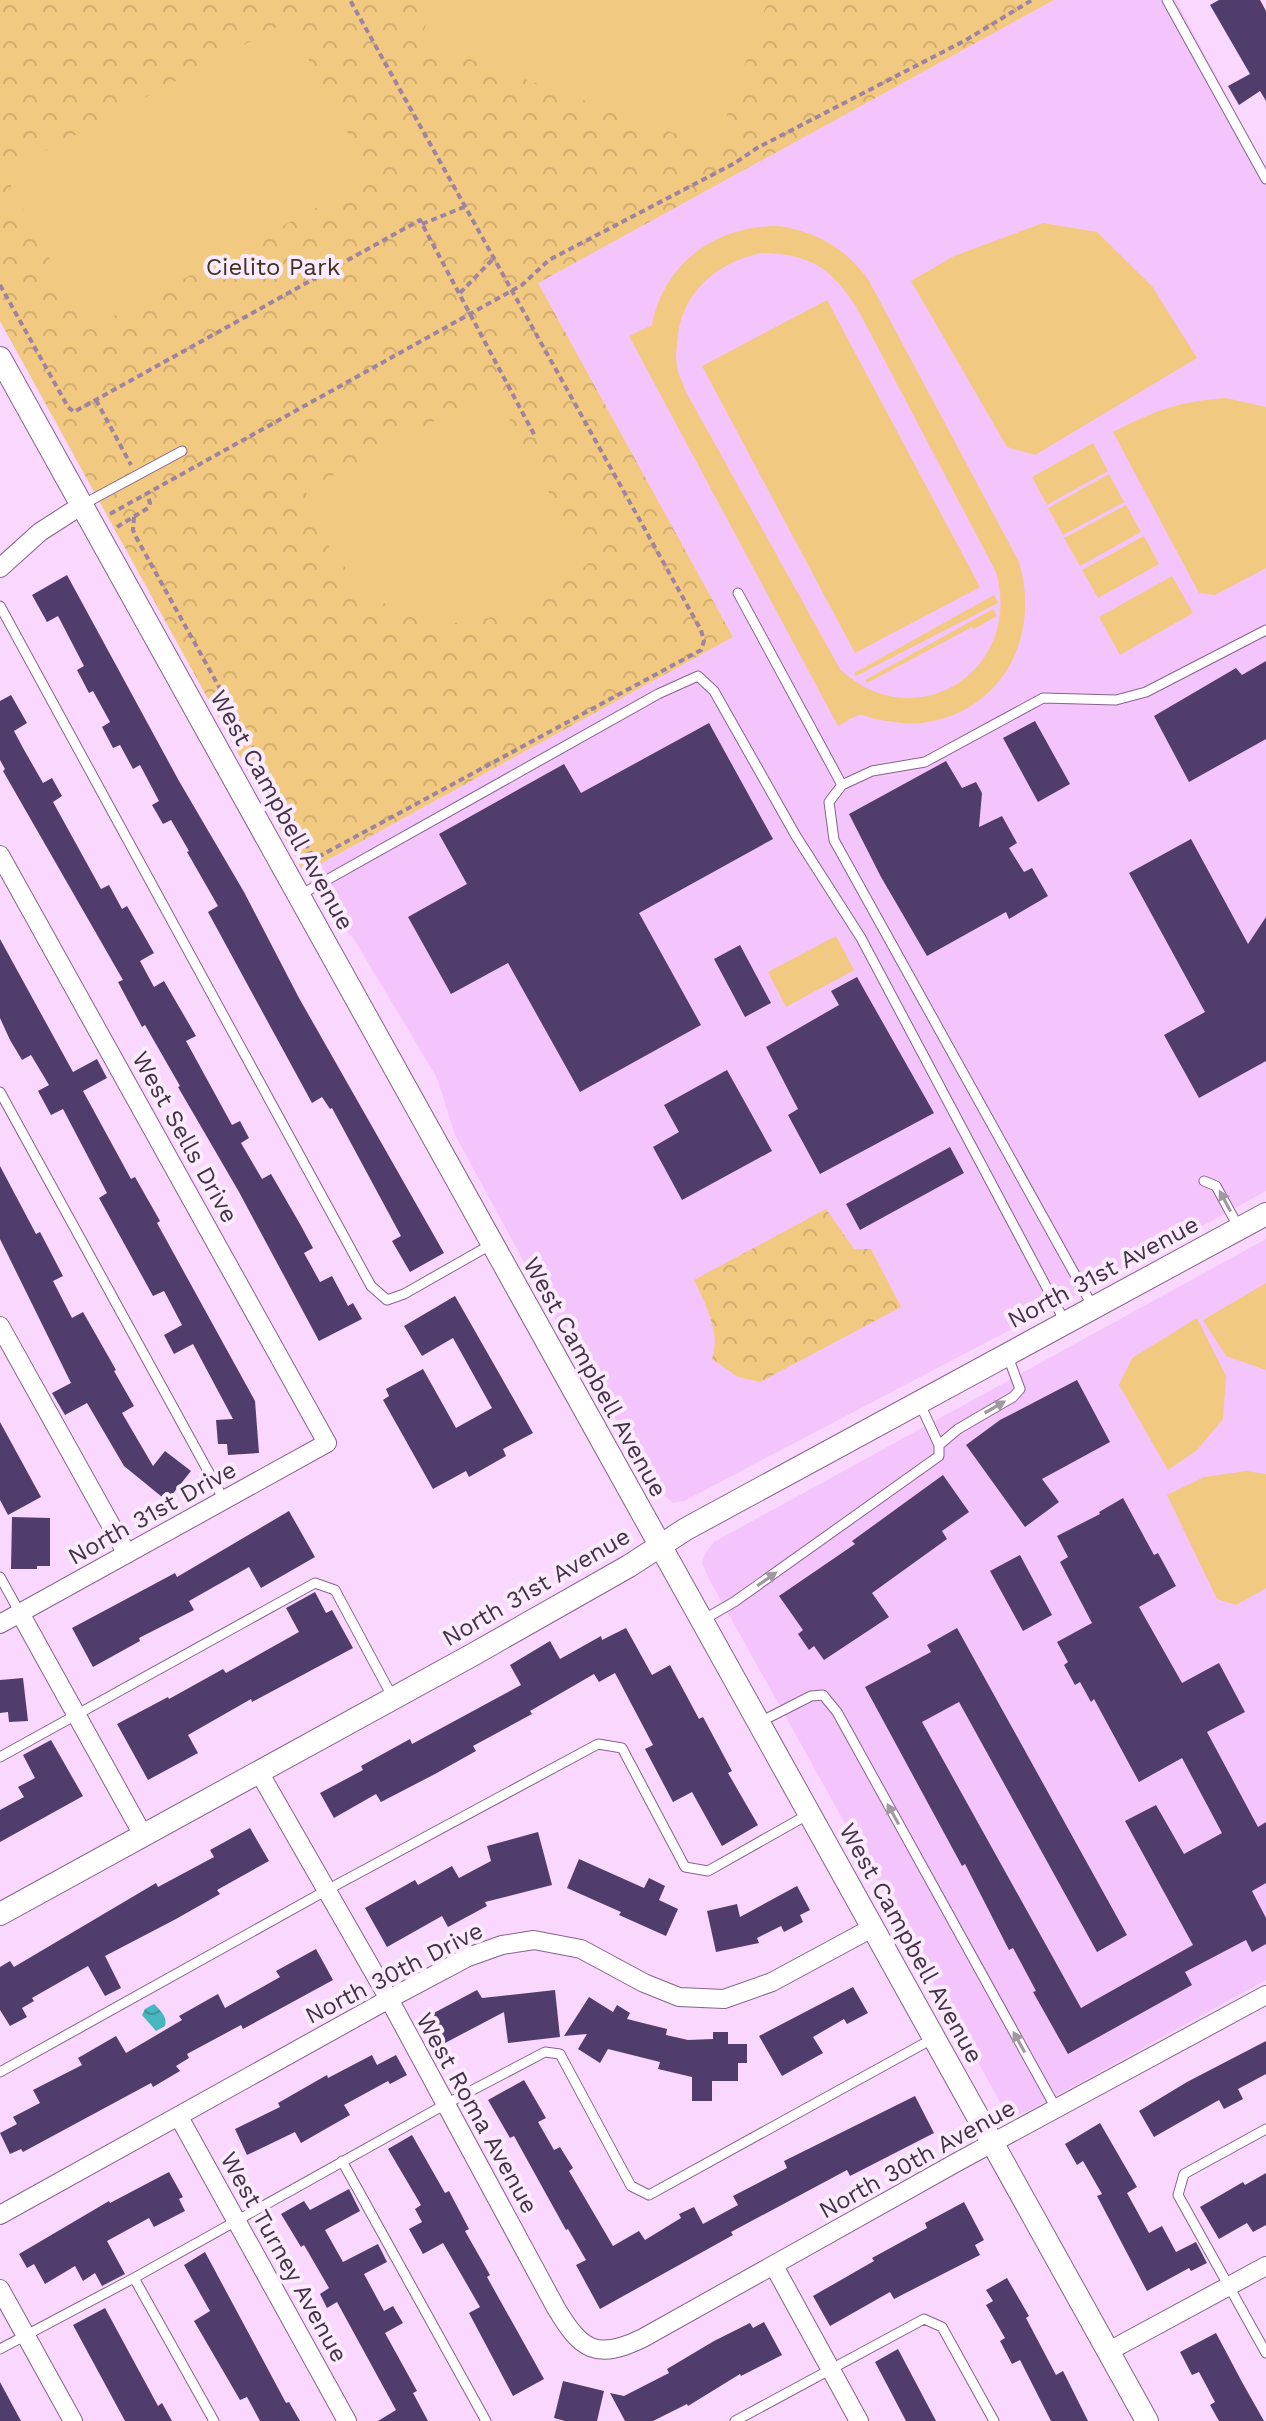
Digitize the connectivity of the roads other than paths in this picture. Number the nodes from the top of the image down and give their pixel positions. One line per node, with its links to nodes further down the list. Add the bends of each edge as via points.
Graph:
1 (1167, 0): 2 (lane)
2 (1266, 179)
3 (0, 358): 5 (street, West Campbell Avenue)
4 (182, 451): 5 (lane)
5 (82, 505): 6 (street, via 40,532); 12 (street, West Campbell Avenue)
6 (0, 568)
7 (738, 593): 10 (lane)
8 (0, 606): 17 (lane, via 371,1286 387,1300)
9 (1266, 630): 10 (lane, via 1146,692 1116,700 1043,698 925,762 872,771)
10 (842, 785): 18 (lane, via 829,802 834,840)
11 (0, 855): 23 (street, West Sells Drive)
12 (300, 895): 17 (street, West Campbell Avenue); 19 (lane, via 698,676 714,691 861,938)
13 (0, 1092): 25 (lane)
14 (1204, 1181): 16 (lane, one-way to 14, via 1216,1186)
15 (1266, 1214): 16 (street, North 31st Avenue)
16 (1239, 1228): 18 (street, North 31st Avenue)
17 (492, 1244): 26 (street, West Campbell Avenue)
18 (1093, 1307): 19 (street, North 31st Avenue)
19 (1065, 1322): 21 (street, North 31st Avenue)
20 (0, 1326): 27 (street)
21 (1007, 1354): 22 (street, North 31st Avenue); 24 (lane, one-way to 21, via 1020,1389)
22 (919, 1402): 24 (lane); 26 (street, North 31st Avenue)
23 (327, 1443): 25 (street, North 31st Drive)
24 (939, 1445): 30 (lane, one-way to 24, via 939,1456)
25 (224, 1500): 27 (street, North 31st Drive)
26 (659, 1546): 30 (street, West Campbell Avenue); 32 (street, North 31st Avenue)
27 (127, 1554): 29 (street, North 31st Drive)
28 (0, 1577): 29 (lane)
29 (20, 1613): 31 (street, North 31st Drive); 33 (street)
30 (701, 1621): 34 (street, West Campbell Avenue)
31 (0, 1624)
32 (393, 1698): 33 (lane, via 335,1590 315,1583); 36 (street, North 31st Avenue)
33 (76, 1715): 35 (lane); 38 (street)
34 (758, 1723): 37 (street, West Campbell Avenue); 47 (lane, one-way to 34, via 837,1712 823,1695 811,1696)
35 (0, 1757)
36 (259, 1772): 38 (street, North 31st Avenue); 39 (street, West Roma Avenue)
37 (809, 1814): 39 (lane, via 708,1871 685,1867 622,1748 598,1744); 41 (street, West Campbell Avenue)
38 (143, 1835): 40 (street, North 31st Avenue)
39 (327, 1890): 43 (street, West Roma Avenue); 45 (lane)
40 (0, 1914)
41 (872, 1928): 43 (street, North 30th Drive, via 772,1982 724,1999 679,1997 581,1949 534,1940 468,1957); 44 (street, West Campbell Avenue)
42 (1266, 1995): 47 (street, North 30th Avenue)
43 (389, 1999): 46 (street, West Roma Avenue); 48 (street, North 30th Drive)
44 (934, 2038): 46 (lane, via 649,2195 631,2186 560,2054 545,2052); 50 (street, West Campbell Avenue)
45 (0, 2072)
46 (446, 2104): 51 (lane); 60 (street, West Roma Avenue, via 556,2308)
47 (1057, 2110): 50 (street, North 30th Avenue)
48 (179, 2117): 52 (street, North 30th Drive); 53 (street, West Turney Avenue)
49 (1266, 2129): 57 (lane, via 1184,2174 1178,2195)
50 (992, 2143): 54 (street, North 30th Avenue); 62 (street, West Campbell Avenue)
51 (342, 2161): 53 (lane); 68 (lane)
52 (0, 2215)
53 (236, 2221): 56 (lane); 67 (street, West Turney Avenue)
54 (774, 2266): 60 (street, North 30th Avenue, via 628,2345 614,2350); 64 (street)
55 (1266, 2266): 57 (street)
56 (134, 2278): 59 (lane); 66 (lane)
57 (1229, 2286): 62 (street); 63 (lane)
58 (0, 2289): 59 (street)
59 (26, 2335): 61 (lane); 65 (street)
60 (587, 2347)
61 (0, 2349)
62 (1109, 2351): 72 (street, West Campbell Avenue)
63 (1266, 2353)
64 (831, 2368): 69 (lane); 70 (street); 71 (lane, via 924,2319 942,2327)
65 (73, 2421)
66 (214, 2421)
67 (347, 2421)
68 (486, 2421)
69 (735, 2421)
70 (859, 2421)
71 (994, 2421)
72 (1147, 2421)

